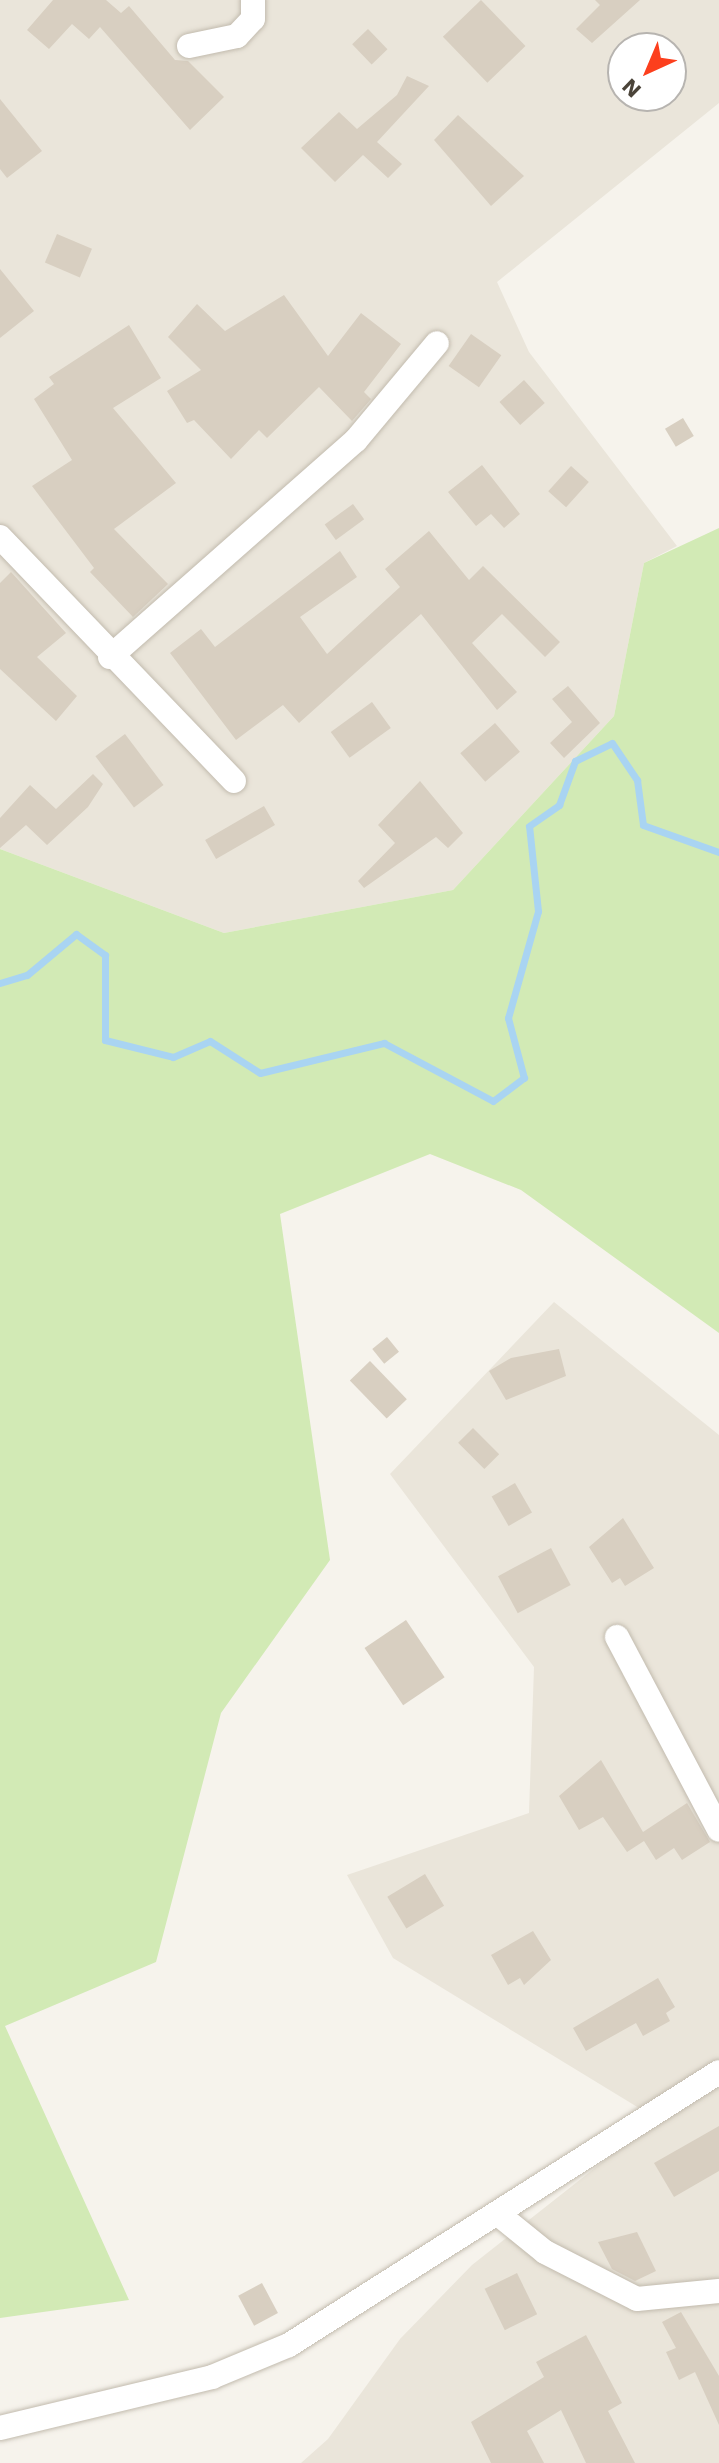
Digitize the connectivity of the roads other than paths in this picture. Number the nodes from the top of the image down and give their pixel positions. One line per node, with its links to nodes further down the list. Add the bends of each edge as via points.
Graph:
1 (253, 0): 2 (street, via 253,19 237,36)
2 (189, 46)
3 (437, 343): 5 (street, via 356,440)
4 (0, 537): 5 (street)
5 (110, 657): 6 (street)
6 (234, 781)
7 (617, 1637): 8 (street)
8 (719, 1830)
9 (719, 2072): 10 (street)
10 (498, 2214): 11 (street, via 545,2252 637,2299); 12 (street, via 289,2345 212,2377)
11 (719, 2291)
12 (0, 2428)

